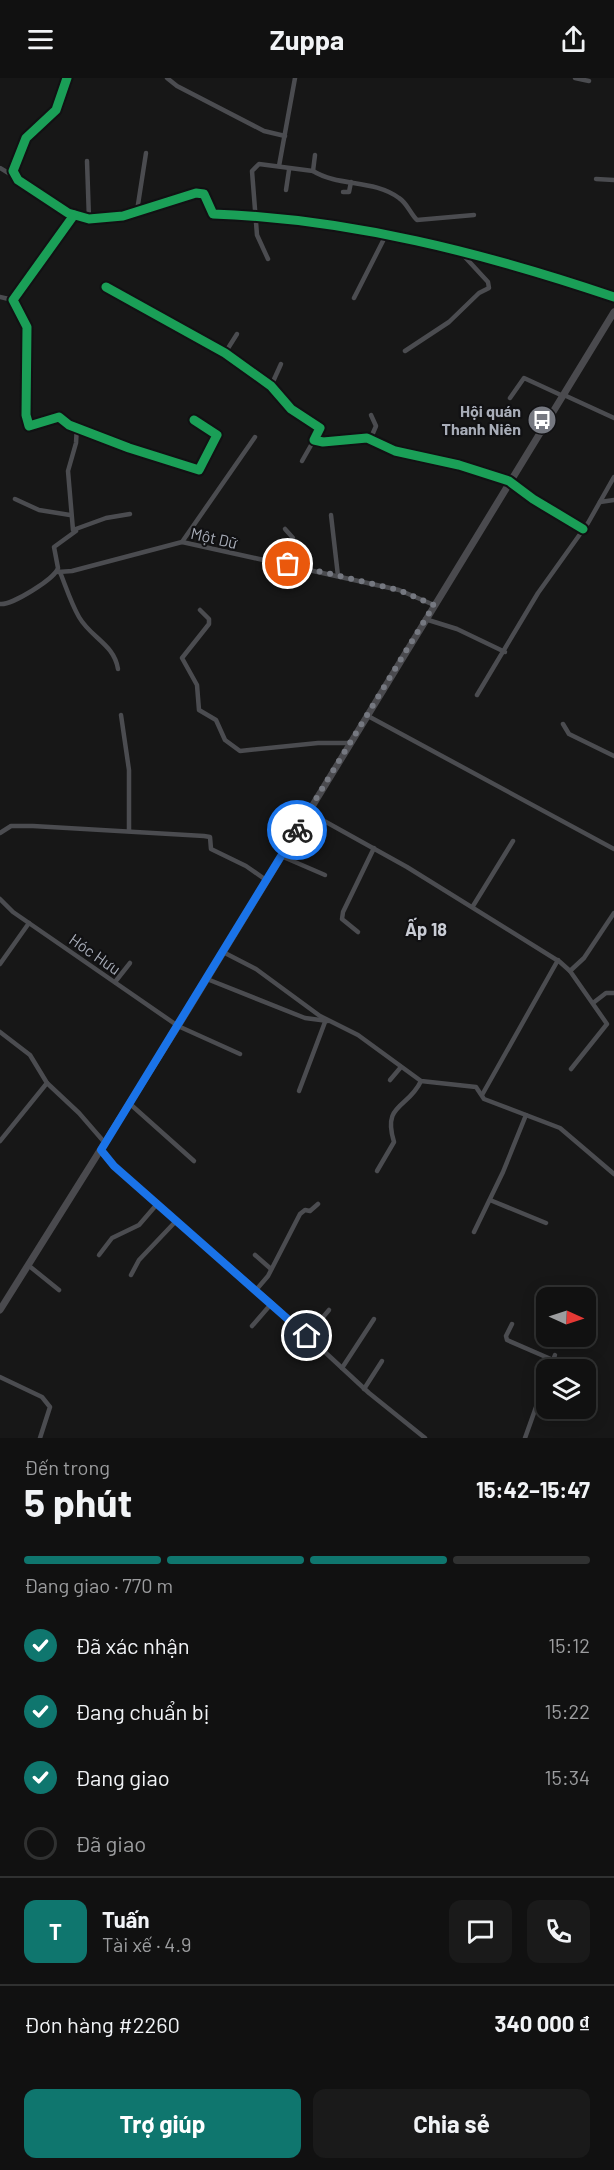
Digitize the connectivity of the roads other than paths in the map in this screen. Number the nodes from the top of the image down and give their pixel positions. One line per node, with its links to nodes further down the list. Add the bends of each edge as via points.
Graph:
1 (68, 78): 14 (street, via 56,110 26,138 20,149 13,171)
2 (166, 78): 6 (street, via 264,131)
3 (295, 78): 6 (street)
4 (576, 78): 5 (street)
5 (589, 81)
6 (285, 135): 10 (street)
7 (146, 153): 20 (street)
8 (315, 155): 13 (street)
9 (87, 160): 24 (street)
10 (279, 166): 12 (street); 22 (street, via 259,164 252,171)
11 (0, 168): 14 (street)
12 (289, 170): 13 (street); 18 (street)
13 (313, 171): 17 (street, via 325,178)
14 (15, 177): 21 (street)
15 (596, 179): 16 (street)
16 (614, 180)
17 (351, 182): 19 (street, via 350,192); 23 (street, via 399,198 417,220)
18 (286, 190)
19 (343, 192)
20 (136, 211): 22 (street, via 196,193 204,194 213,214); 24 (street)
21 (74, 215): 24 (street); 32 (street)
22 (258, 215): 25 (street); 27 (street, via 257,235)
23 (474, 215)
24 (89, 219)
25 (386, 235): 26 (street); 31 (street)
26 (464, 250): 30 (street); 35 (street, via 464,256 489,288 449,322)
27 (268, 259)
28 (106, 288): 36 (street)
29 (0, 297): 32 (street)
30 (614, 297)
31 (354, 298)
32 (13, 300): 44 (street, via 27,327 29,426 59,417)
33 (614, 312): 39 (main road)
34 (237, 334): 36 (street)
35 (405, 351)
36 (225, 353): 38 (street)
37 (280, 364): 38 (street)
38 (271, 386): 46 (street, via 291,409 320,428)
39 (564, 395): 40 (street, via 524,378); 42 (street); 50 (main road)
40 (510, 398)
41 (371, 415): 47 (street, via 376,426)
42 (614, 418)
43 (194, 420): 44 (street, via 217,435 200,470 129,448)
44 (77, 426): 55 (street, via 68,471)
45 (255, 437): 60 (street)
46 (314, 440): 47 (street); 48 (street)
47 (370, 440): 50 (street, via 395,451)
48 (302, 461)
49 (614, 477): 53 (street)
50 (509, 481): 57 (street); 65 (main road)
51 (15, 499): 55 (street, via 39,510)
52 (614, 500): 53 (street)
53 (600, 502): 57 (street)
54 (130, 514): 59 (street, via 106,518)
55 (70, 515): 59 (street)
56 (331, 515): 63 (street)
57 (583, 528): 68 (street, via 538,593)
58 (285, 529): 61 (street, via 293,538)
59 (76, 531): 62 (street, via 54,547)
60 (182, 542): 61 (street, Một Dữ); 62 (street, Một Dữ)
61 (288, 564): 63 (street, Một Dữ)
62 (59, 572): 64 (street, via 26,595); 69 (street, via 79,617 111,648)
63 (338, 576): 65 (street, Một Dữ, via 399,590)
64 (0, 604)
65 (434, 605): 67 (main road)
66 (200, 609): 74 (street, via 209,624 182,658 197,685 199,710 216,720 228,744 240,751)
67 (425, 619): 68 (street); 72 (main road)
68 (505, 652): 70 (street)
69 (118, 669)
70 (477, 695)
71 (121, 715): 77 (street, via 129,770)
72 (368, 716): 74 (main road); 81 (street)
73 (563, 724): 75 (street, via 569,734)
74 (351, 743): 76 (main road)
75 (614, 756)
76 (308, 812): 80 (street); 82 (main road)
77 (129, 831): 78 (street, via 11,826); 84 (street, via 210,837 211,849)
78 (0, 833)
79 (513, 841): 86 (street)
80 (374, 848): 86 (street); 89 (street, via 343,912 345,924)
81 (614, 849)
82 (281, 856): 83 (street); 84 (main road)
83 (325, 875)
84 (266, 880): 90 (main road)
85 (0, 899): 88 (street, Hóc Hưu)
86 (474, 906): 91 (street)
87 (614, 913): 94 (street, via 584,958)
88 (29, 923): 93 (street); 96 (street, Hóc Hưu)
89 (358, 932)
90 (223, 952): 95 (main road); 99 (street, via 256,969)
91 (558, 960): 94 (street); 109 (street)
92 (130, 963): 96 (street)
93 (0, 964)
94 (570, 971): 98 (street)
95 (207, 979): 99 (street, via 286,1011); 100 (main road)
96 (115, 982): 100 (street, Hóc Hưu)
97 (614, 993): 98 (street, via 606,993)
98 (593, 1003): 104 (street, via 607,1024)
99 (327, 1022): 103 (street, via 358,1035); 108 (street)
100 (178, 1026): 102 (street, Hóc Hưu); 110 (main road)
101 (0, 1032): 107 (street, via 30,1055)
102 (240, 1054)
103 (401, 1067): 105 (street); 106 (street)
104 (571, 1069)
105 (390, 1080)
106 (421, 1081): 109 (street, via 467,1084 480,1089); 115 (street, via 392,1114 389,1131 394,1142)
107 (47, 1083): 112 (street); 113 (street, via 79,1113)
108 (299, 1091)
109 (482, 1095): 111 (street)
110 (129, 1103): 113 (main road); 114 (street)
111 (526, 1115): 116 (street, via 560,1128); 117 (street)
112 (0, 1141)
113 (103, 1147): 118 (street, via 114,1166); 125 (main road)
114 (194, 1161)
115 (377, 1170)
116 (614, 1174)
117 (489, 1200): 121 (street); 122 (street)
118 (158, 1203): 120 (street); 123 (street, via 139,1225 112,1238)
119 (318, 1204): 126 (street, via 300,1214)
120 (177, 1220): 127 (street, via 139,1260); 129 (street)
121 (546, 1223)
122 (474, 1232)
123 (99, 1255)
124 (255, 1255): 126 (street)
125 (28, 1265): 128 (street); 131 (main road)
126 (271, 1269): 129 (street)
127 (131, 1275)
128 (59, 1290)
129 (256, 1290): 130 (street)
130 (272, 1303): 135 (street); 136 (street)
131 (0, 1310)
132 (329, 1310): 136 (street)
133 (374, 1319): 139 (street)
134 (512, 1324): 137 (street, via 507,1340)
135 (252, 1326)
136 (307, 1336): 139 (street)
137 (554, 1359)
138 (382, 1361): 141 (street)
139 (342, 1368): 141 (street)
140 (0, 1377): 143 (street, via 42,1396 50,1407)
141 (364, 1389): 144 (street)
142 (536, 1407): 145 (street)
143 (40, 1438)
144 (425, 1438)
145 (525, 1438)

